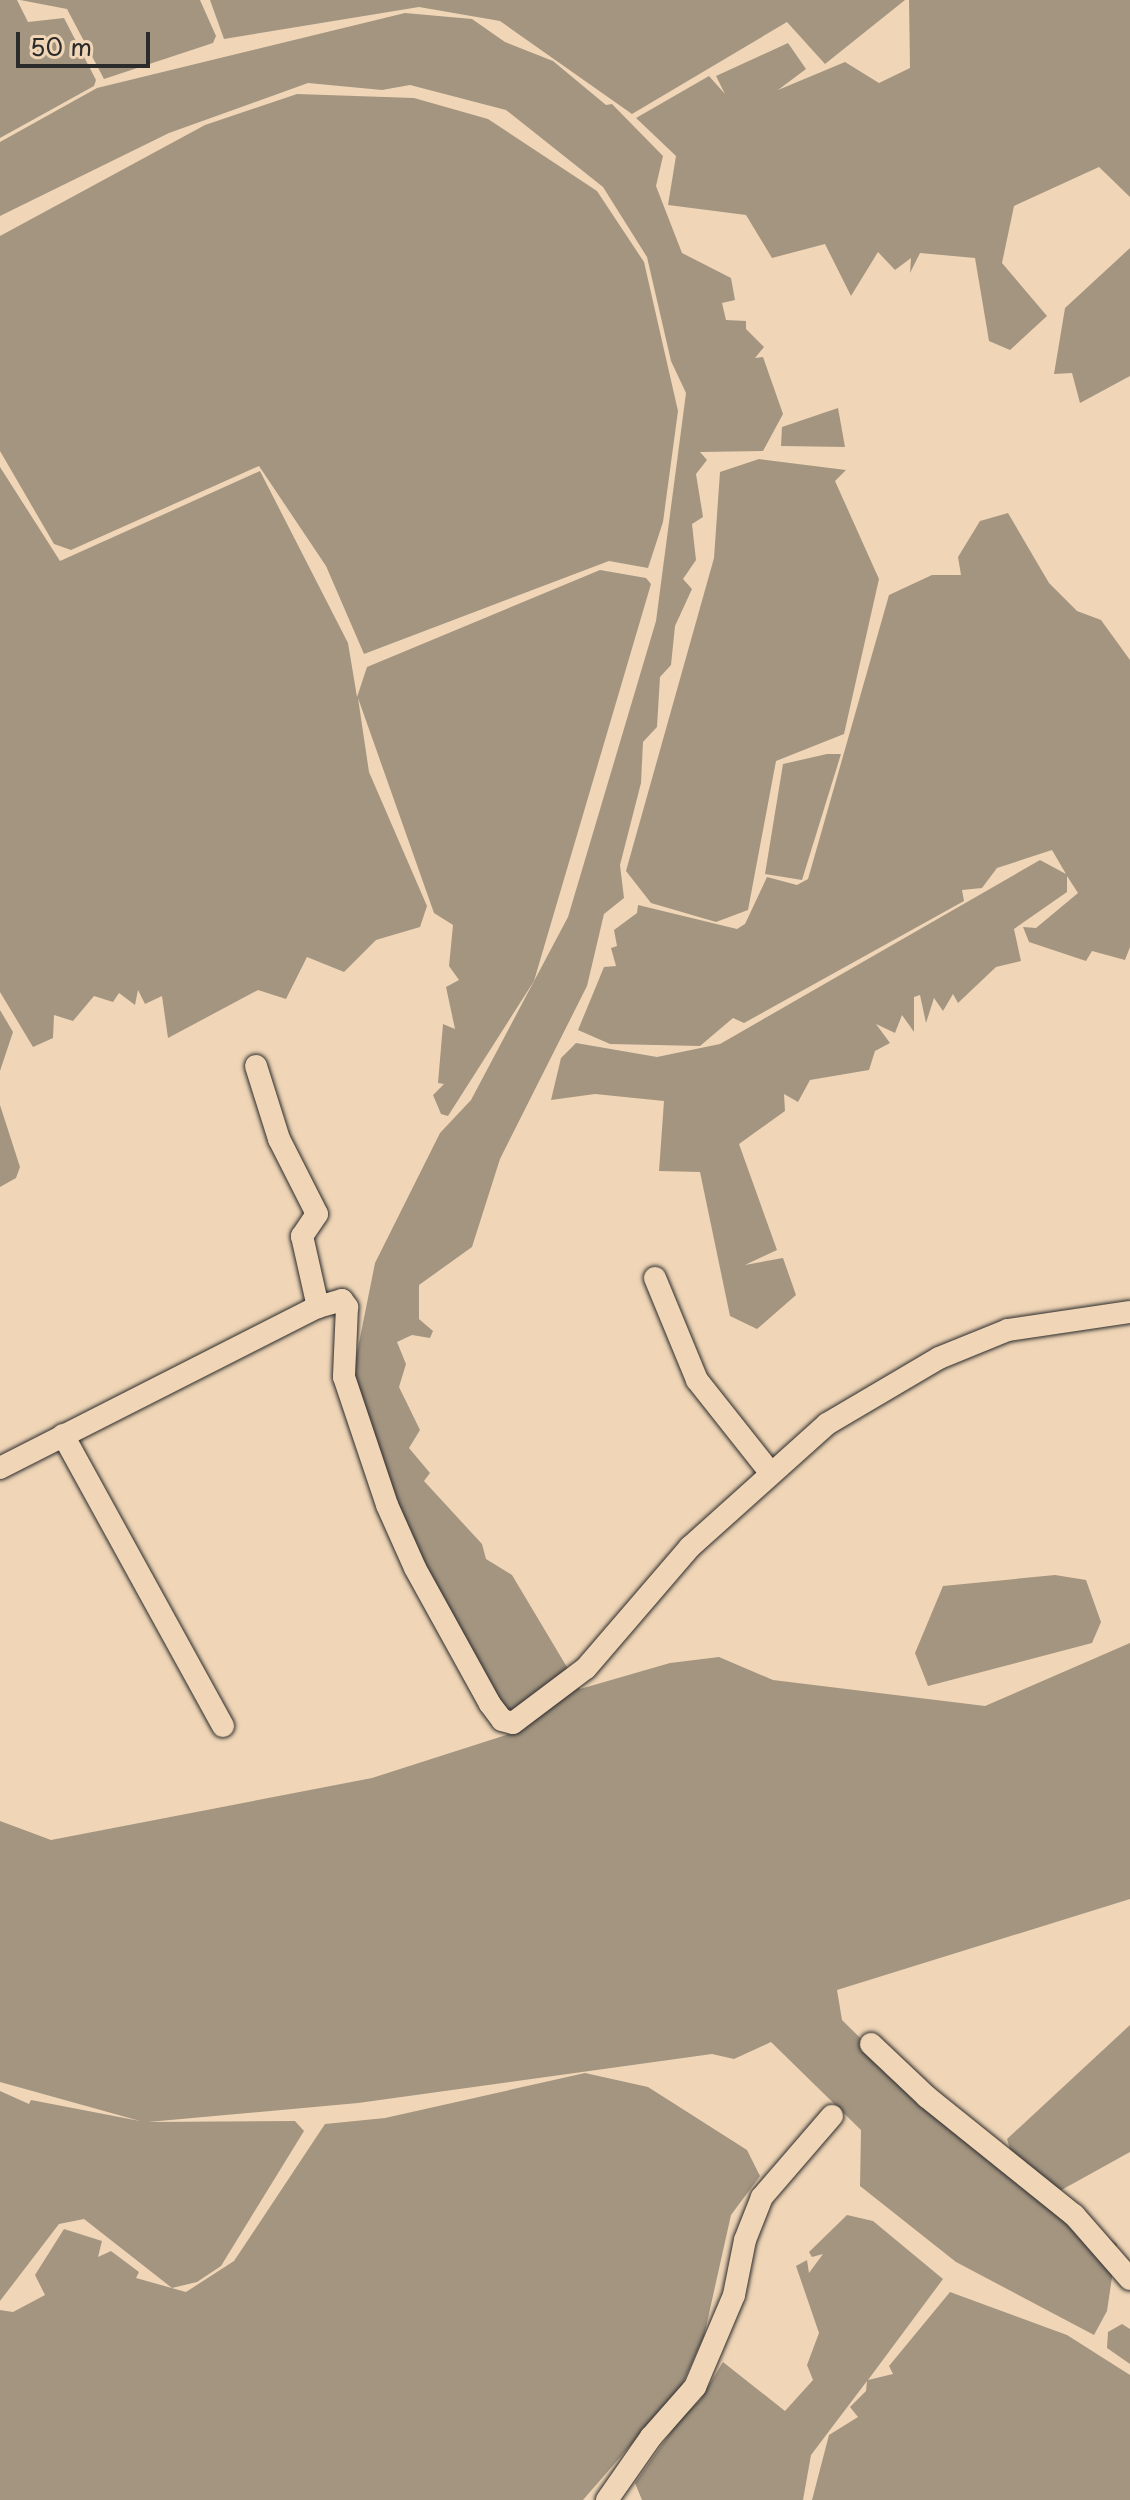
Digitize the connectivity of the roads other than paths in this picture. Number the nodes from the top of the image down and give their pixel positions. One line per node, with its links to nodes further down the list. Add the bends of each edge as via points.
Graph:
1 (256, 1066): 3 (street, via 279,1139 317,1214 302,1236)
2 (655, 1278): 7 (street, via 697,1380)
3 (318, 1307): 5 (street); 7 (street, via 342,1300 347,1307 344,1377 387,1505 415,1568 502,1720 513,1723 586,1668 690,1547)
4 (1130, 1312): 7 (street, via 1008,1330 939,1358 827,1424)
5 (63, 1435): 6 (street); 8 (street)
6 (0, 1468)
7 (770, 1472)
8 (223, 1726)
9 (871, 2044): 11 (street, via 927,2097 1074,2215)
10 (832, 2116): 12 (street, via 762,2197 745,2240 734,2295 695,2387)
11 (1130, 2279)
12 (607, 2500)

